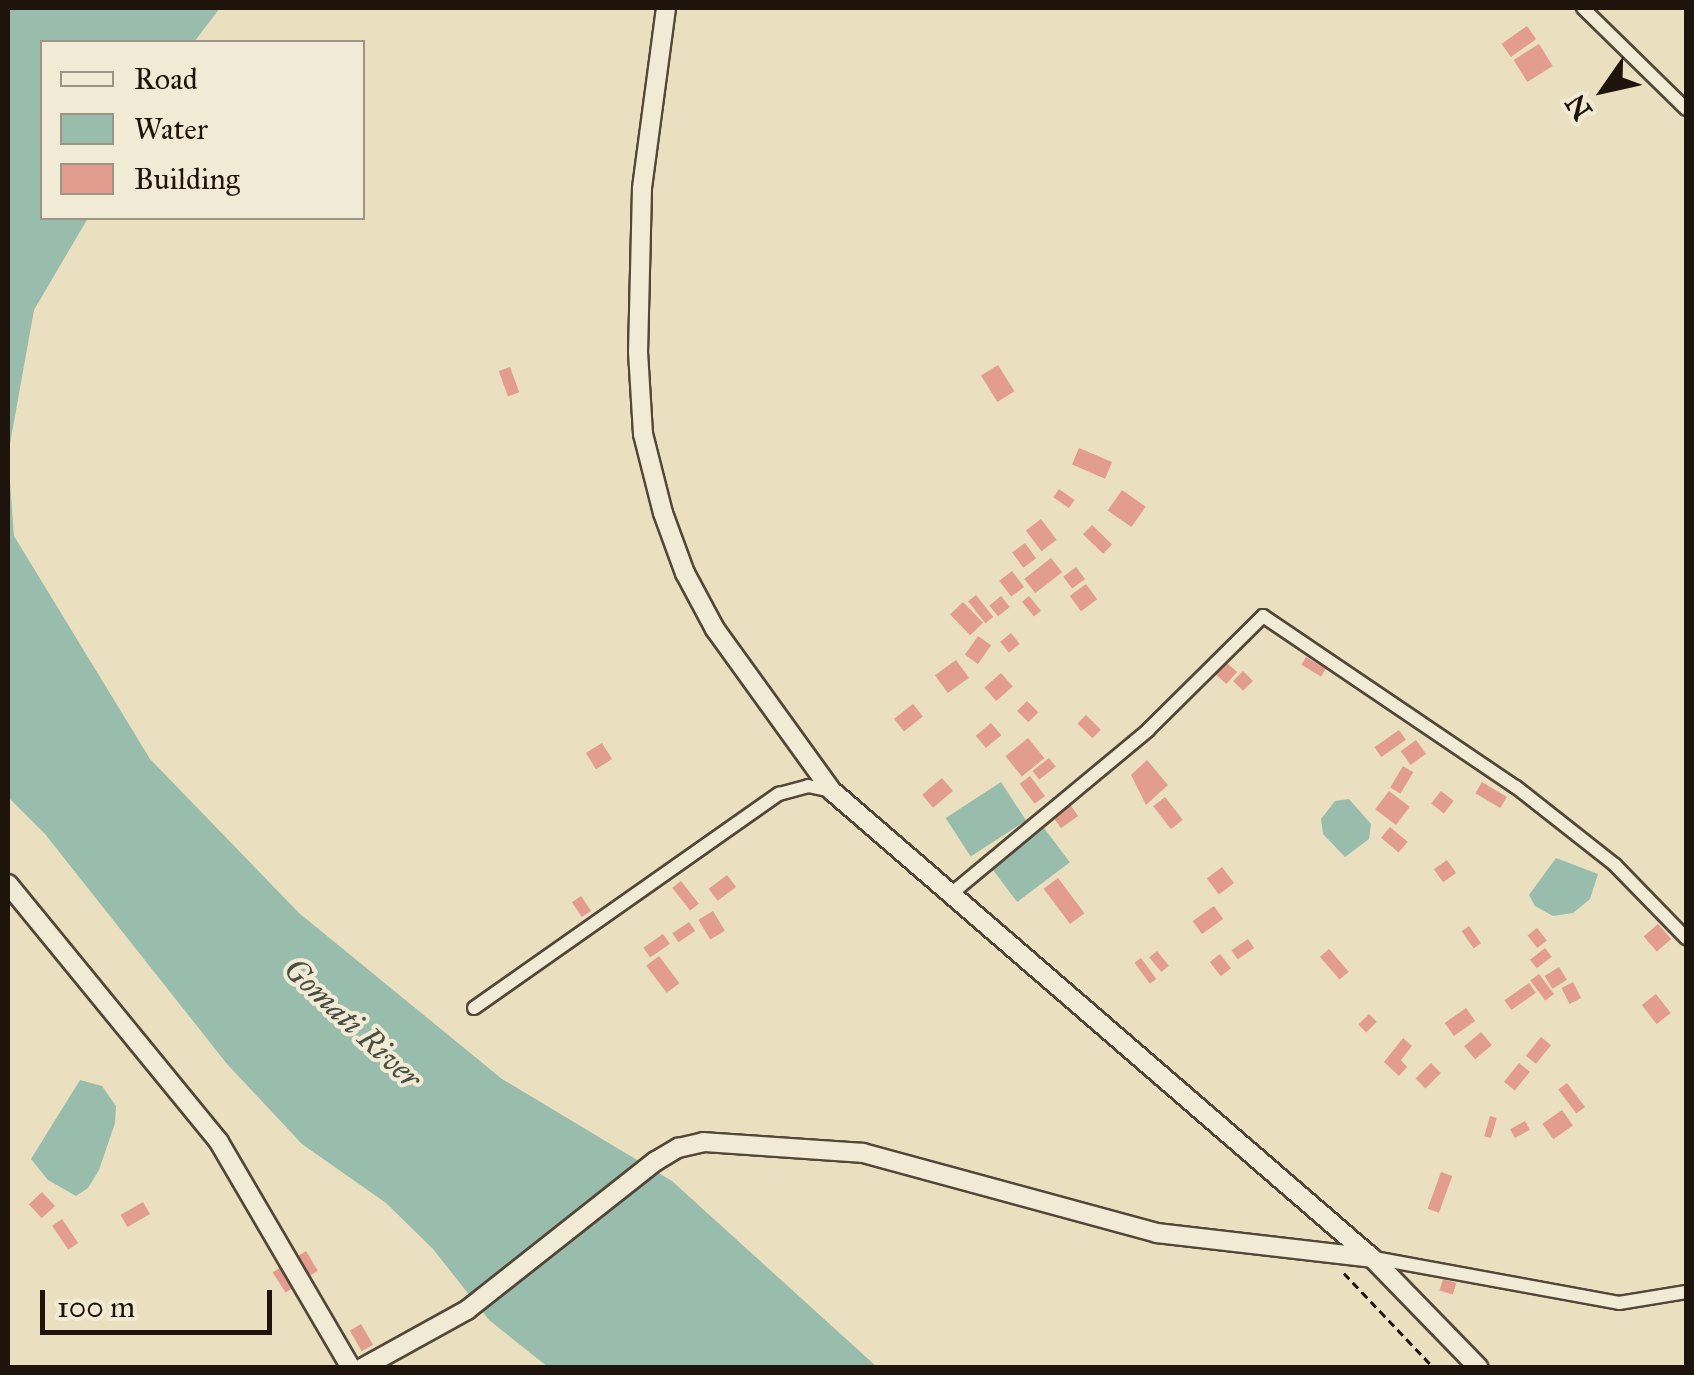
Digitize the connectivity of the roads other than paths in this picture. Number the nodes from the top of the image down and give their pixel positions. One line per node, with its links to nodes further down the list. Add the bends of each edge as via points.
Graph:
1 (666, 8): 5 (street, via 642,189 643,434 663,513 714,630)
2 (1583, 8): 3 (street)
3 (1681, 94): 4 (street)
4 (1686, 109)
5 (832, 791): 7 (street); 9 (street, via 808,786 779,794)
6 (8, 884): 12 (street, via 219,1142)
7 (952, 893): 8 (street, via 1148,730 1263,616 1516,788 1614,864); 10 (street)
8 (1686, 938)
9 (474, 1008)
10 (1372, 1258): 11 (street, via 1620,1303); 13 (street, via 1157,1234 863,1153 702,1142 656,1160 467,1310); 14 (street)
11 (1686, 1292)
12 (350, 1368)
13 (362, 1368)
14 (1479, 1368)

